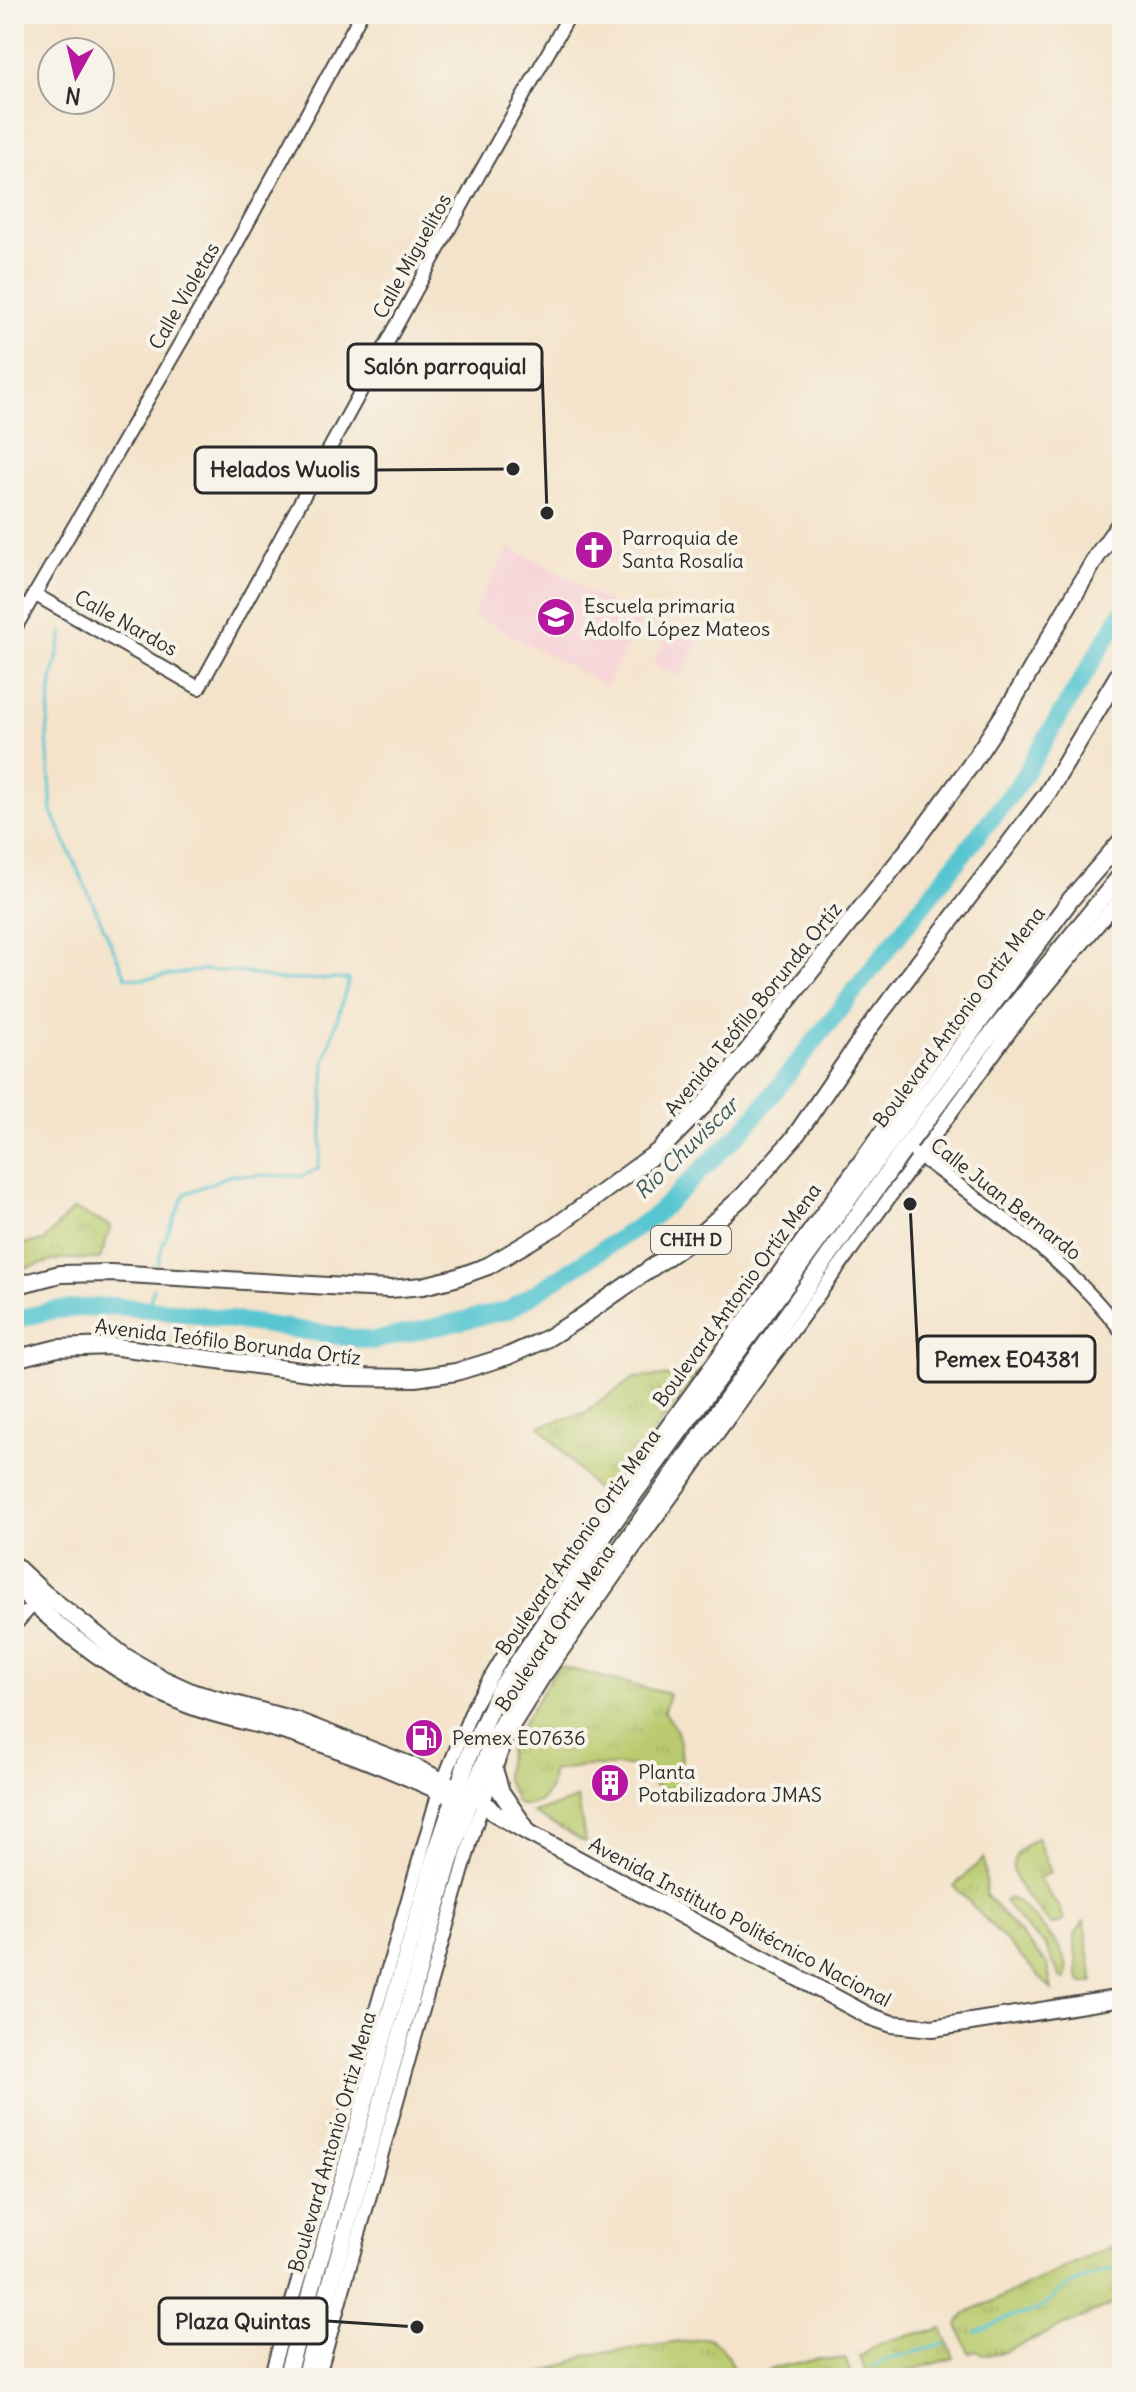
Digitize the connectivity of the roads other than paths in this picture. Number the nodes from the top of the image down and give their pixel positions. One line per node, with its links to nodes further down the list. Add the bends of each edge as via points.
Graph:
1 (361, 14): 4 (street, Calle Violetas, via 218,278)
2 (570, 14): 7 (street, Calle Miguelitos)
3 (1122, 521): 13 (main road, Avenida Teófilo Borunda Ortíz, via 976,757 733,1069 660,1150 556,1226 488,1266 412,1287 111,1273 60,1274)
4 (34, 594): 5 (street, Calle Violetas); 7 (street, Calle Nardos)
5 (14, 630)
6 (1122, 669): 15 (main road, Avenida Teófilo Borunda Ortíz / CHIH D, via 1047,794 869,1028 794,1138 704,1231 580,1318 508,1356 415,1378 347,1377 110,1346)
7 (199, 688)
8 (1122, 840): 11 (main road, Boulevard Antonio Ortiz Mena)
9 (1122, 874): 12 (main road, Boulevard Antonio Ortiz Mena)
10 (1122, 896): 12 (street, Boulevard Antonio Ortiz Mena)
11 (1071, 899): 12 (main road, Boulevard Antonio Ortiz Mena); 23 (street, Boulevard Antonio Ortíz Mena, via 971,1008 520,1628 474,1705)
12 (906, 1148): 14 (street, Calle Juan Bernardo, via 1061,1266); 22 (street, Boulevard Ortiz Mena, via 514,1722); 23 (main road, Boulevard Antonio Ortiz Mena, via 523,1686)
13 (14, 1286)
14 (1122, 1332)
15 (58, 1348): 16 (main road, Avenida Teófilo Borunda Ortíz / CHIH D); 17 (main road)
16 (14, 1359)
17 (14, 1373)
18 (14, 1565): 20 (main road, Avenida Instituto Politécnico Nacional)
19 (14, 1584): 20 (main road, Avenida Instituto Politécnico Nacional)
20 (39, 1599): 21 (street); 23 (main road, Avenida Instituto Politécnico Nacional, via 163,1679 194,1693 297,1721)
21 (14, 1626)
22 (494, 1769): 23 (street, Boulevard Ortiz Mena); 24 (main road, via 501,1792)
23 (465, 1798): 24 (main road, Avenida Instituto Politécnico Nacional); 26 (street, Boulevard Antonio Ortíz Mena); 27 (main road, Boulevard Antonio Ortiz Mena); 28 (main road, Boulevard Antonio Ortiz Mena); 29 (street, Boulevard Ortiz Mena)
24 (531, 1834): 25 (main road, Avenida Instituto Politécnico Nacional, via 820,1992 892,2024 933,2028)
25 (1122, 1998)
26 (270, 2378)
27 (286, 2378)
28 (304, 2378)
29 (318, 2378)

